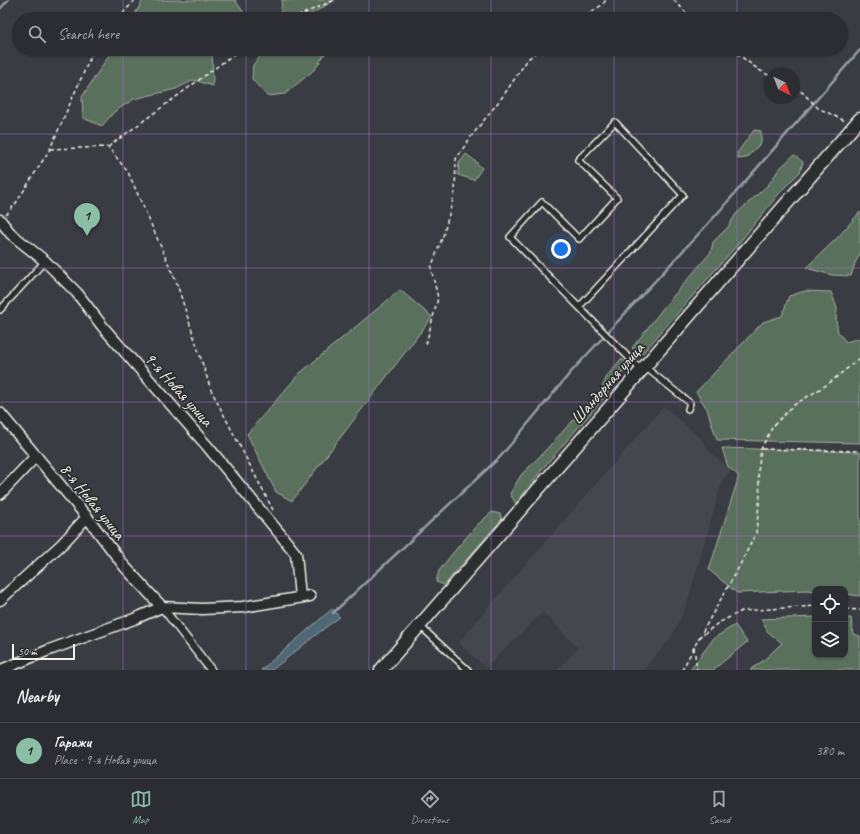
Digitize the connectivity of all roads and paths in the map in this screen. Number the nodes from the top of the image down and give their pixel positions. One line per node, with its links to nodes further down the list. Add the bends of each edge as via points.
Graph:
1 (135, 0): 5 (path)
2 (335, 0): 6 (path)
3 (606, 0): 7 (path)
4 (674, 0): 8 (path)
5 (124, 12)
6 (307, 12)
7 (591, 12)
8 (685, 12)
9 (91, 56): 17 (path)
10 (232, 56): 16 (path)
11 (532, 56): 22 (path, via 456,159 455,192 431,268 438,298)
12 (740, 56): 13 (path)
13 (764, 73)
14 (800, 91): 15 (path, via 818,108)
15 (857, 122): 24 (street, Шандорная улица)
16 (108, 147): 17 (path); 31 (path, via 128,172 176,282 211,390)
17 (50, 149): 18 (path, via 16,203)
18 (0, 221): 19 (street, 9-я Новая улица, via 11,234)
19 (44, 260): 21 (lane); 35 (street, 9-я Новая улица, via 77,293 296,554 305,597 243,607)
20 (579, 307): 20 (lane, via 510,237 542,202 579,240 617,198 578,160 615,122 683,195); 24 (lane)
21 (0, 310)
22 (426, 344)
23 (860, 358): 27 (path, via 828,384 794,405 773,426)
24 (643, 369): 25 (lane, via 690,403); 38 (street, Шандорная улица)
25 (688, 409)
26 (0, 413): 29 (street, 8-я Новая улица)
27 (761, 449): 28 (path); 39 (path, via 756,533)
28 (860, 451)
29 (36, 456): 30 (street); 32 (street, 8-я Новая улица)
30 (0, 494)
31 (274, 513)
32 (87, 517): 33 (street, via 62,544); 35 (street, 8-я Новая улица, via 125,567)
33 (0, 600)
34 (812, 606): 39 (path, via 742,611 718,623)
35 (162, 607): 41 (street); 42 (street)
36 (848, 609): 37 (path)
37 (860, 610)
38 (419, 625): 43 (street, Шандорная улица); 44 (lane)
39 (699, 638): 40 (path)
40 (694, 647): 45 (path); 46 (path)
41 (1, 670)
42 (211, 670)
43 (381, 670)
44 (468, 670)
45 (682, 670)
46 (697, 670)

